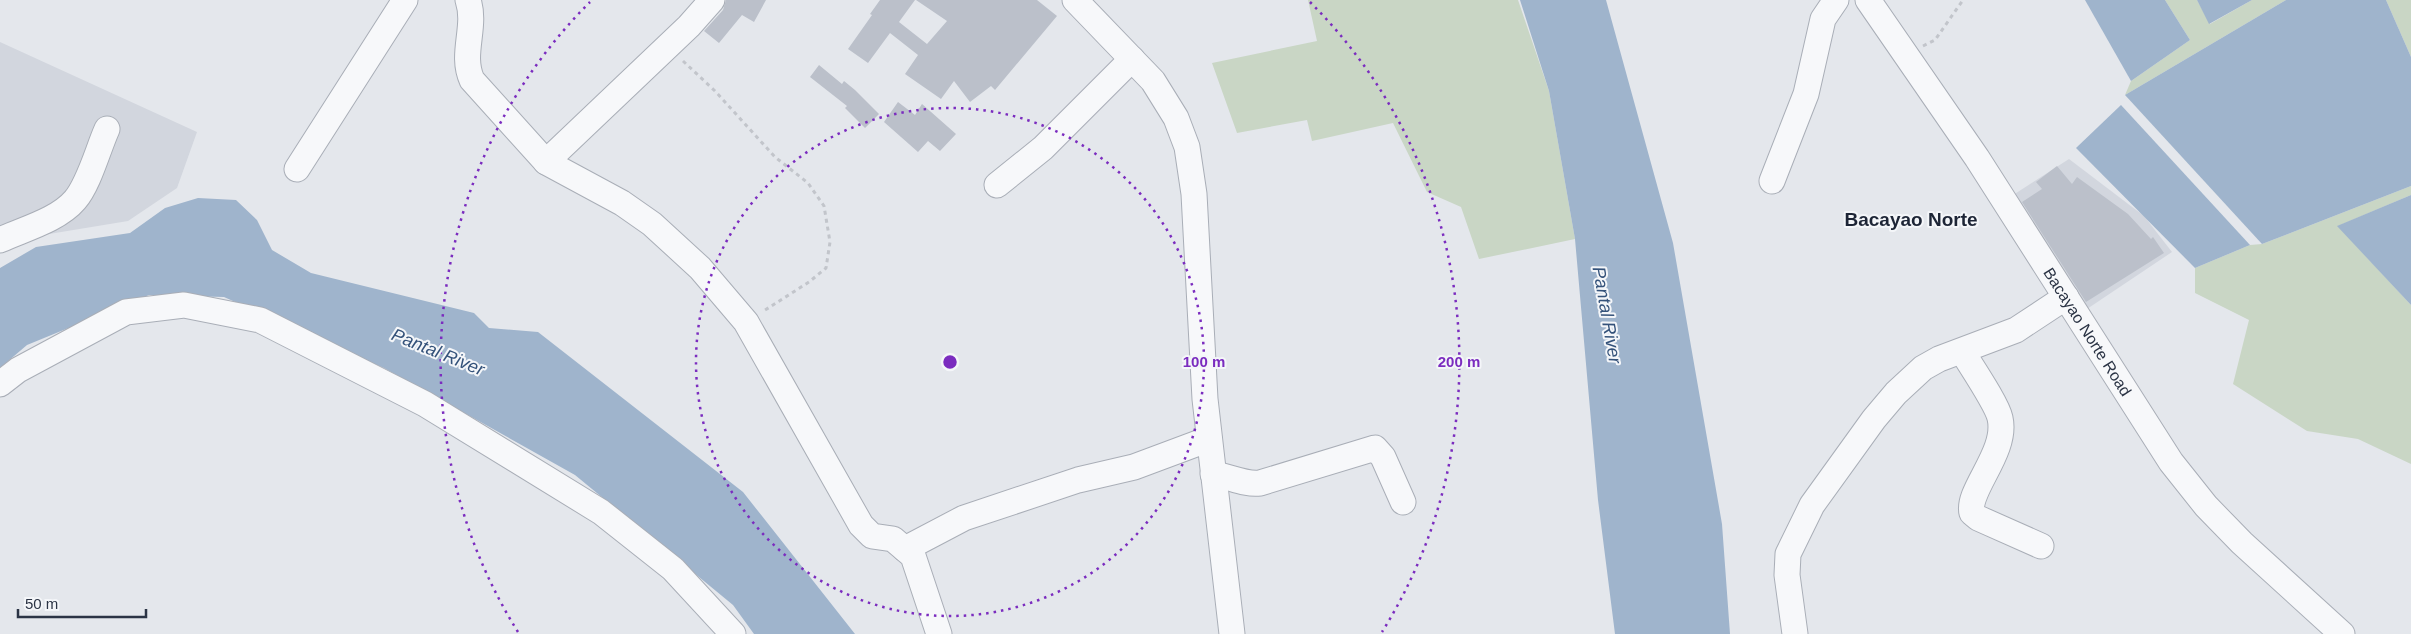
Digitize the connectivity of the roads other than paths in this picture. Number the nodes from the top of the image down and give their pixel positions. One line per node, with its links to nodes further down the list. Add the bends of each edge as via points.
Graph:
1 (406, 0): 10 (street)
2 (468, 0): 9 (street, via 472,20 466,58 472,80)
3 (712, 0): 9 (street, via 690,26)
4 (1075, 0): 7 (street)
5 (1836, 0): 11 (street, via 1823,19 1806,94)
6 (1868, 0): 14 (street, Bacayao Norte Road)
7 (1132, 59): 12 (street, via 1043,148); 17 (street, via 1153,81 1169,106 1187,147 1194,194)
8 (106, 129): 13 (street, via 75,200 62,212)
9 (546, 162): 21 (street, via 622,203 652,224 700,268 746,322 861,525 872,536 893,539)
10 (297, 169)
11 (1772, 181)
12 (997, 185)
13 (0, 240)
14 (2066, 297): 15 (street, via 2016,330); 26 (street, Bacayao Norte Road, via 2171,462 2206,506)
15 (1962, 351): 20 (street, via 2000,417 2002,431 1999,445 1973,500 1972,513); 25 (street, via 1923,368 1896,393 1812,505 1788,554 1787,575)
16 (0, 384): 22 (street, via 18,370 126,312 184,305 260,320 425,404 601,512 673,568)
17 (1209, 439): 18 (street); 21 (street, via 1134,467 1078,480 964,518)
18 (1213, 474): 19 (street, via 1250,484 1260,483 1375,448); 24 (street)
19 (1403, 502)
20 (2041, 546)
21 (905, 549): 23 (street, via 913,556)
22 (733, 634)
23 (939, 634)
24 (1232, 634)
25 (1795, 634)
26 (2342, 634)

